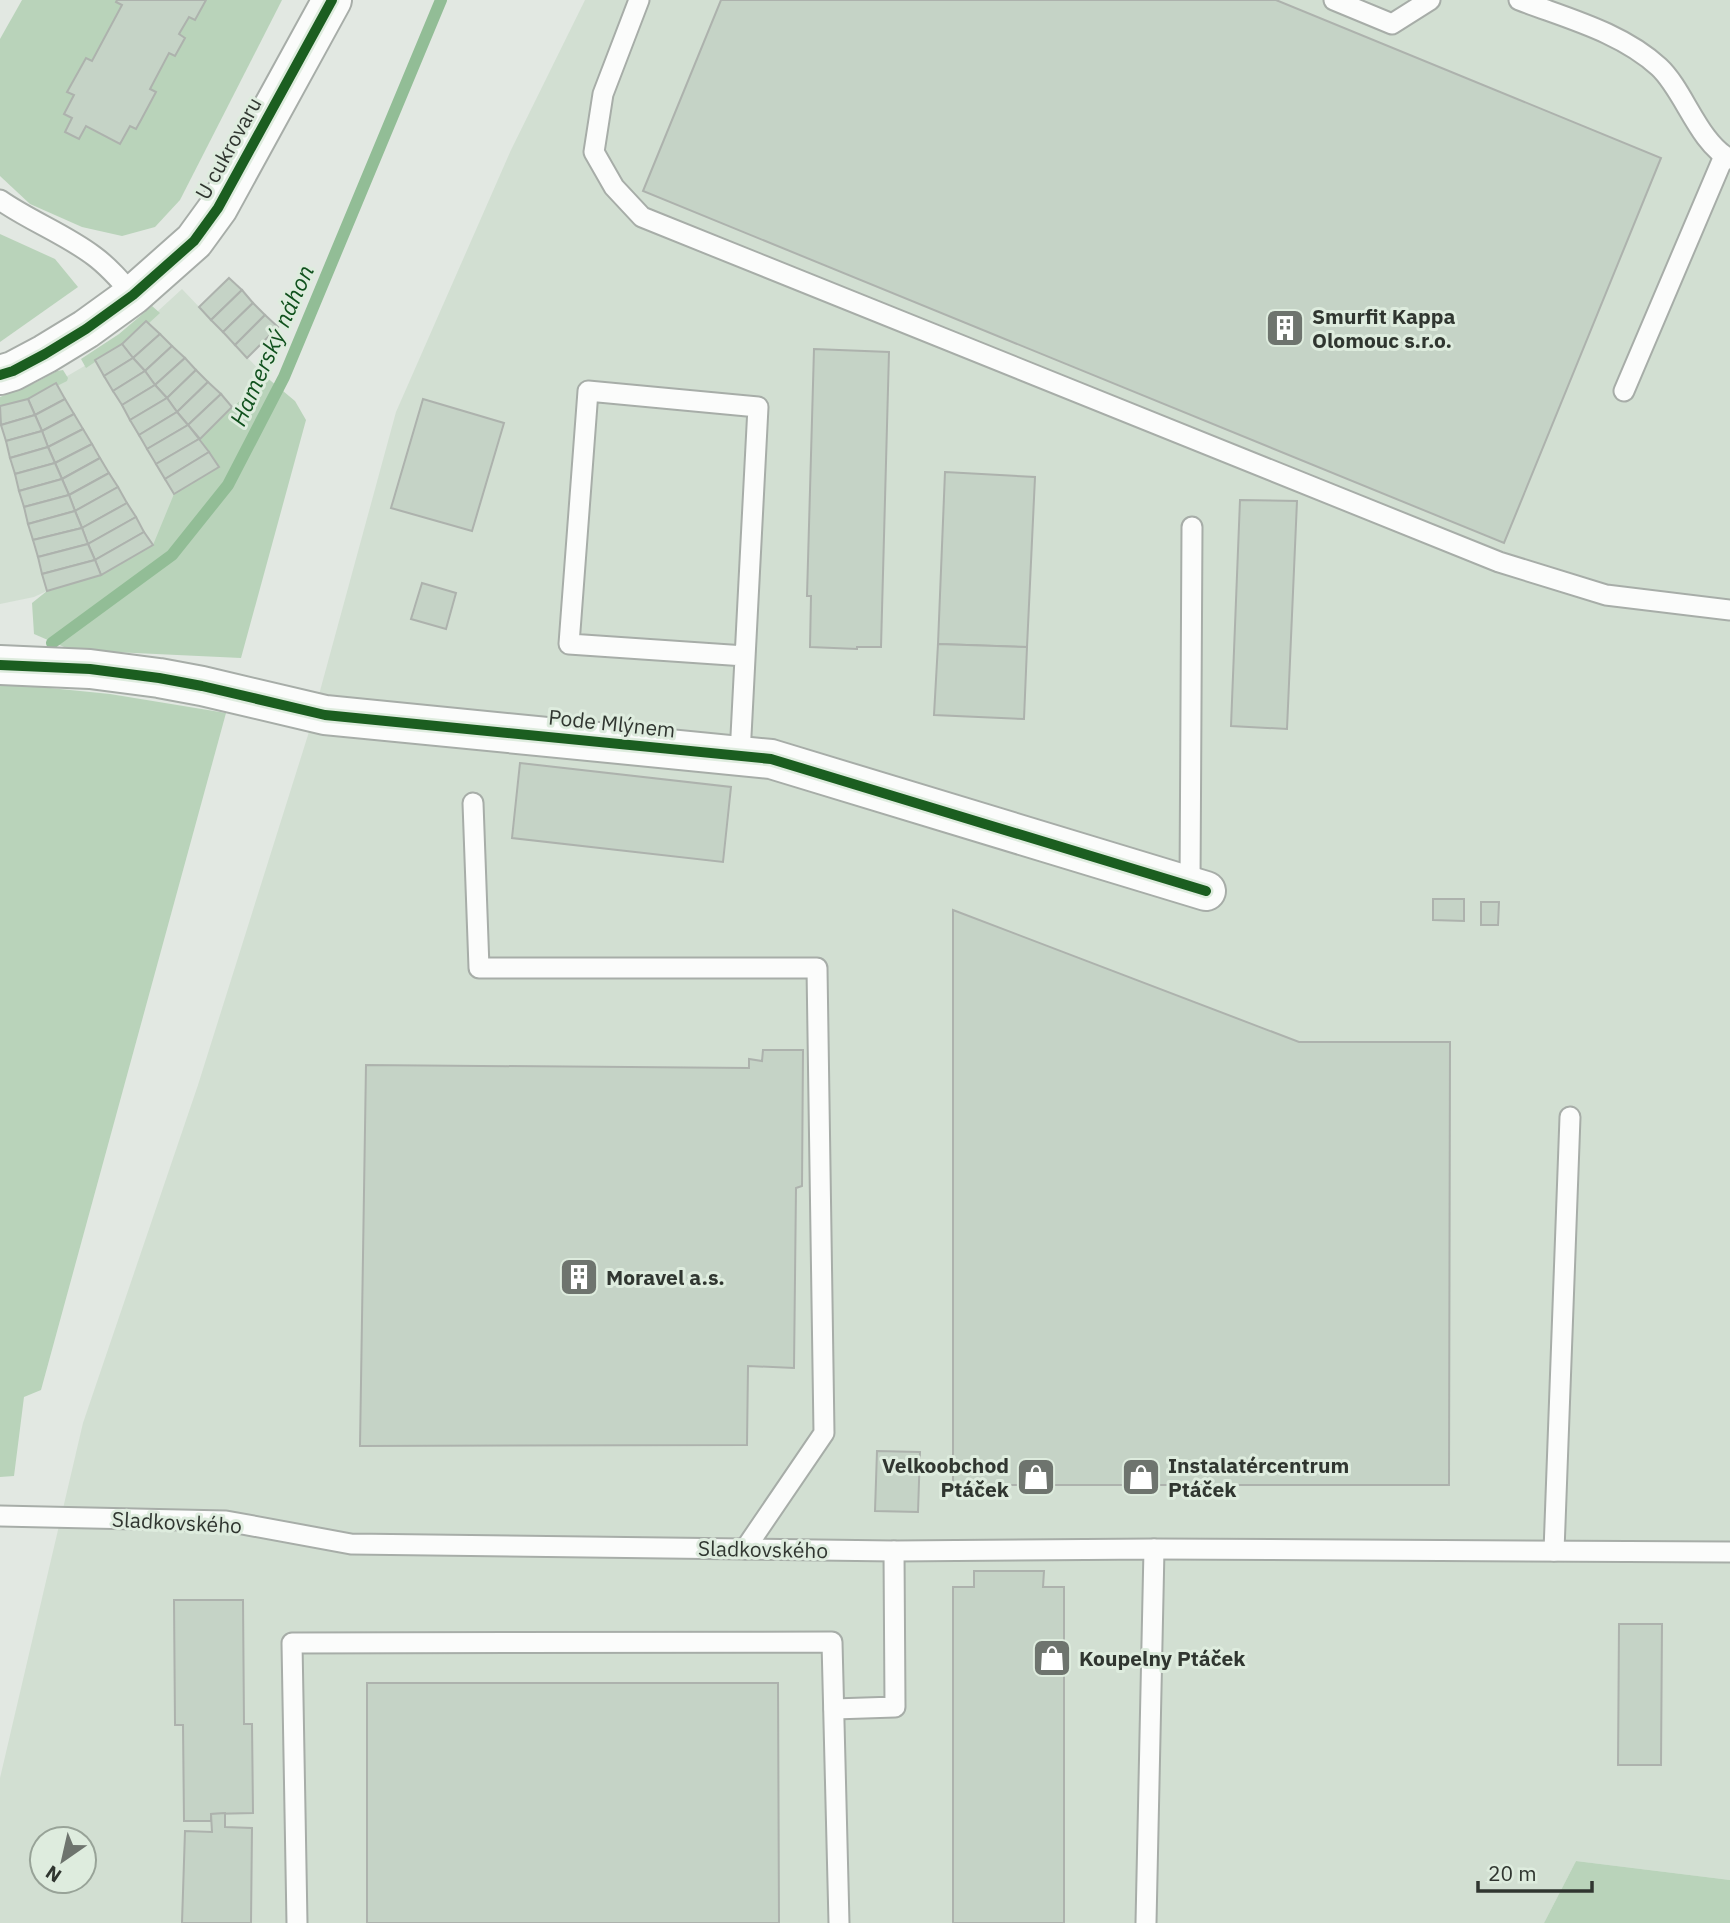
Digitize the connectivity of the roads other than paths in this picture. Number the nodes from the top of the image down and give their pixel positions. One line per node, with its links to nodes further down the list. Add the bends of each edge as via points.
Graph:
1 (332, 0): 8 (street, U cukrovaru, via 219,208 194,240)
2 (639, 0): 12 (lane, via 603,94 594,152 614,187 642,217 1499,562 1606,595)
3 (1334, 0): 4 (lane, via 1392,24)
4 (1430, 0)
5 (1519, 0): 6 (lane, via 1639,51 1661,68 1689,113)
6 (1727, 158): 10 (lane)
7 (0, 200): 8 (lane, via 96,257)
8 (133, 295): 9 (street, via 45,354)
9 (0, 374)
10 (1624, 391)
11 (1192, 527): 17 (lane)
12 (1730, 610)
13 (746, 656): 13 (lane, via 569,644 588,391 758,407); 15 (lane)
14 (0, 665): 15 (street, Pode Mlýnem, via 159,678 325,715)
15 (740, 755): 17 (street, Pode Mlýnem, via 771,759)
16 (473, 803): 20 (lane, via 479,968 817,968 824,1433)
17 (1198, 888)
18 (1570, 1116): 23 (lane)
19 (0, 1516): 20 (lane, Sladkovského, via 226,1521 351,1544)
20 (745, 1549): 22 (lane, Sladkovského)
21 (1154, 1549): 22 (lane, Sladkovského); 23 (lane, Sladkovského); 28 (lane)
22 (894, 1551): 25 (lane, via 895,1707)
23 (1554, 1551): 24 (lane, Sladkovského)
24 (1730, 1552)
25 (834, 1709): 26 (lane, via 832,1642 292,1643); 27 (lane)
26 (297, 1923)
27 (839, 1923)
28 (1146, 1923)

